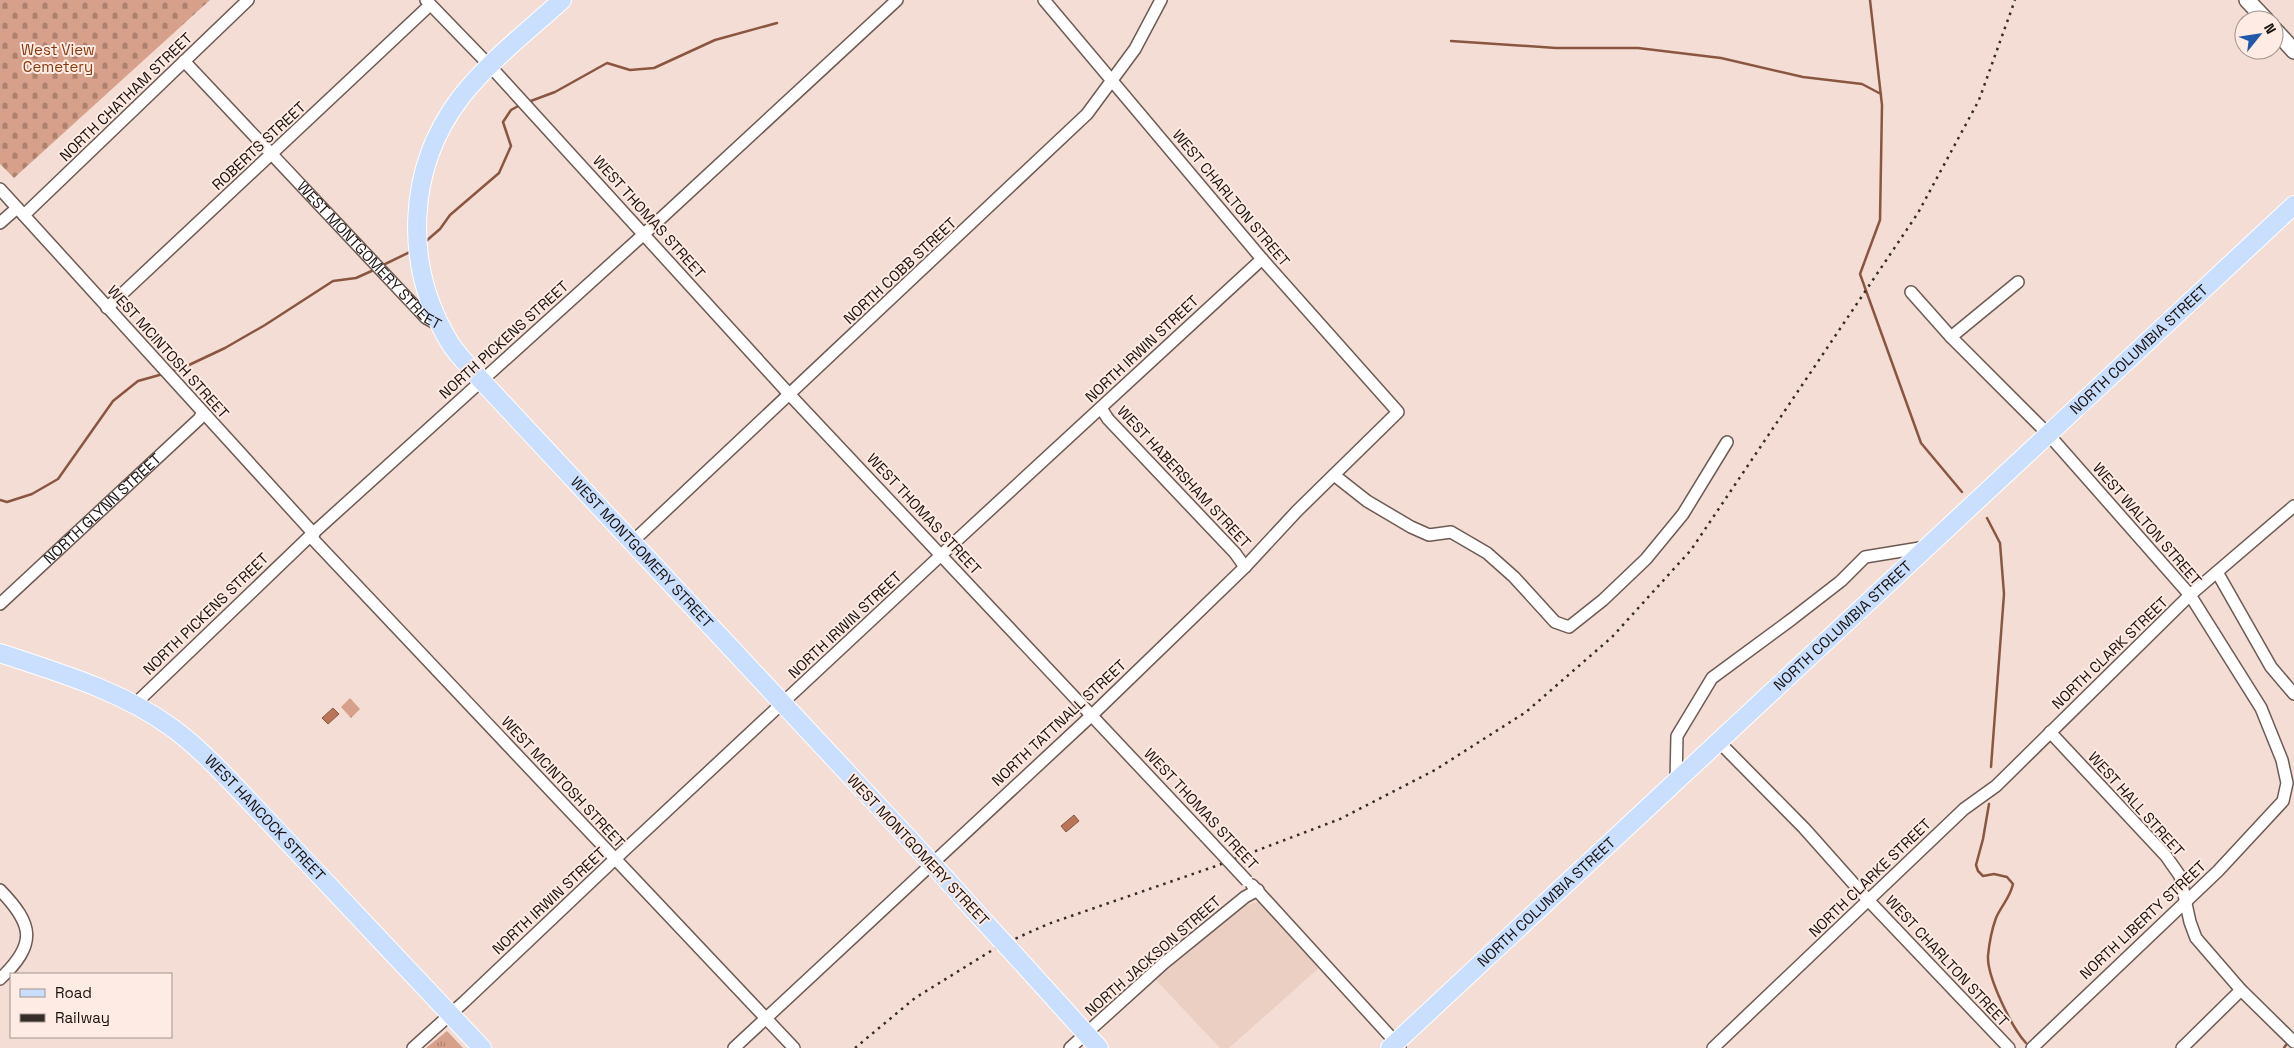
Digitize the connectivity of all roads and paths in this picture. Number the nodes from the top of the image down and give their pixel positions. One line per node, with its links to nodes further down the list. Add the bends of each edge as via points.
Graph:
1 (248, 0): 11 (street, NORTH CHATHAM STREET)
2 (562, 0): 12 (main road)
3 (897, 0): 19 (street, NORTH PICKENS STREET)
4 (1044, 0): 13 (street, WEST CHARLTON STREET)
5 (1161, 0): 13 (street, NORTH COBB STREET, via 1135,49)
6 (2247, 0): 8 (main road)
7 (428, 2): 12 (street, WEST THOMAS STREET); 14 (street, ROBERTS STREET)
8 (2256, 10)
9 (2284, 40): 10 (main road)
10 (2294, 51)
11 (184, 62): 14 (street, WEST MONTGOMERY STREET); 17 (street, NORTH CHATHAM STREET)
12 (490, 66): 19 (street, WEST THOMAS STREET); 24 (main road, via 462,96 442,126 427,160 419,193 416,234 419,264 430,305)
13 (1113, 80): 20 (street, WEST CHARLTON STREET); 27 (street, NORTH COBB STREET, via 1073,128)
14 (272, 155): 23 (street, ROBERTS STREET); 24 (street, WEST MONTGOMERY STREET, via 426,318)
15 (0, 189): 17 (street, WEST MCINTOSH STREET)
16 (2294, 205): 31 (main road, NORTH COLUMBIA STREET)
17 (21, 212): 18 (street, NORTH CHATHAM STREET); 23 (street, WEST MCINTOSH STREET)
18 (0, 224)
19 (644, 234): 26 (street, NORTH PICKENS STREET); 27 (street, WEST THOMAS STREET)
20 (1262, 259): 28 (street, NORTH IRWIN STREET); 30 (street, WEST CHARLTON STREET)
21 (2018, 282): 25 (street)
22 (1911, 292): 25 (street, WEST WALTON STREET)
23 (107, 308): 29 (street, WEST MCINTOSH STREET)
24 (440, 326): 26 (main road, WEST MONTGOMERY STREET, via 451,345)
25 (1951, 337): 31 (street, WEST WALTON STREET)
26 (482, 380): 35 (street, NORTH PICKENS STREET); 36 (main road, WEST MONTGOMERY STREET)
27 (790, 395): 36 (street, NORTH COBB STREET); 38 (street, WEST THOMAS STREET)
28 (1101, 408): 38 (street, NORTH IRWIN STREET); 39 (street, WEST HABERSHAM STREET, via 1235,553)
29 (203, 412): 35 (street, WEST MCINTOSH STREET); 42 (street, NORTH GLYNN STREET)
30 (1398, 412): 33 (street, NORTH TATTNALL STREET)
31 (2049, 435): 37 (main road, NORTH COLUMBIA STREET); 41 (street, WEST WALTON STREET)
32 (1727, 442): 33 (street, via 1683,514 1646,559 1569,627 1555,622 1487,552 1451,532 1429,535 1412,527 1367,501)
33 (1334, 475): 39 (street, NORTH TATTNALL STREET)
34 (2294, 506): 40 (street)
35 (312, 535): 46 (street, NORTH PICKENS STREET); 52 (street, WEST MCINTOSH STREET)
36 (632, 542): 45 (main road, WEST MONTGOMERY STREET)
37 (1928, 547): 49 (main road, NORTH COLUMBIA STREET); 50 (street, via 1865,557 1841,581 1712,678 1677,736)
38 (942, 554): 45 (street, NORTH IRWIN STREET); 47 (street, WEST THOMAS STREET)
39 (1244, 567): 47 (street, NORTH TATTNALL STREET)
40 (2217, 572): 41 (street); 44 (street, WEST WALTON STREET, via 2271,667)
41 (2190, 595): 48 (street, NORTH CLARK STREET); 51 (street, WEST WALTON STREET, via 2261,708 2282,760 2287,783 2283,801)
42 (0, 604)
43 (0, 653): 46 (main road, WEST HANCOCK STREET, via 109,692)
44 (2294, 694)
45 (782, 703): 52 (street, NORTH IRWIN STREET); 61 (main road, WEST MONTGOMERY STREET, bridge)
46 (134, 705): 59 (main road, WEST HANCOCK STREET, via 170,727 207,757)
47 (1092, 715): 54 (street, WEST THOMAS STREET, bridge); 60 (street, NORTH TATTNALL STREET)
48 (2050, 732): 55 (street, WEST HALL STREET, via 2166,856 2180,876); 56 (street, NORTH CLARKE STREET, via 1996,786 1964,809)
49 (1719, 742): 50 (main road, NORTH COLUMBIA STREET); 56 (street, WEST CHARLTON STREET, via 1804,828)
50 (1676, 782): 63 (main road, NORTH COLUMBIA STREET)
51 (2273, 813): 55 (street, NORTH LIBERTY STREET, via 2218,871)
52 (615, 859): 59 (street, NORTH IRWIN STREET); 60 (street, WEST MCINTOSH STREET)
53 (0, 890): 57 (street, via 16,906 26,926 27,940 14,967)
54 (1258, 890): 61 (street, NORTH JACKSON STREET, via 1164,963); 63 (street, WEST THOMAS STREET)
55 (2186, 899): 58 (street, WEST HALL STREET, via 2196,938); 72 (street, NORTH LIBERTY STREET)
56 (1869, 901): 70 (street, NORTH CLARKE STREET); 71 (street, WEST CHARLTON STREET)
57 (0, 979)
58 (2241, 990): 62 (street, WEST HALL STREET); 73 (street)
59 (450, 1015): 64 (street, NORTH IRWIN STREET); 65 (main road, WEST HANCOCK STREET)
60 (765, 1019): 66 (street, NORTH TATTNALL STREET); 67 (street, WEST MCINTOSH STREET)
61 (1086, 1034): 68 (street, NORTH JACKSON STREET); 69 (main road, WEST MONTGOMERY STREET)
62 (2294, 1042)
63 (1396, 1046)
64 (413, 1048)
65 (482, 1048)
66 (734, 1048)
67 (794, 1048)
68 (1070, 1048)
69 (1099, 1048)
70 (1713, 1048)
71 (2008, 1048)
72 (2032, 1048)
73 (2182, 1048)

